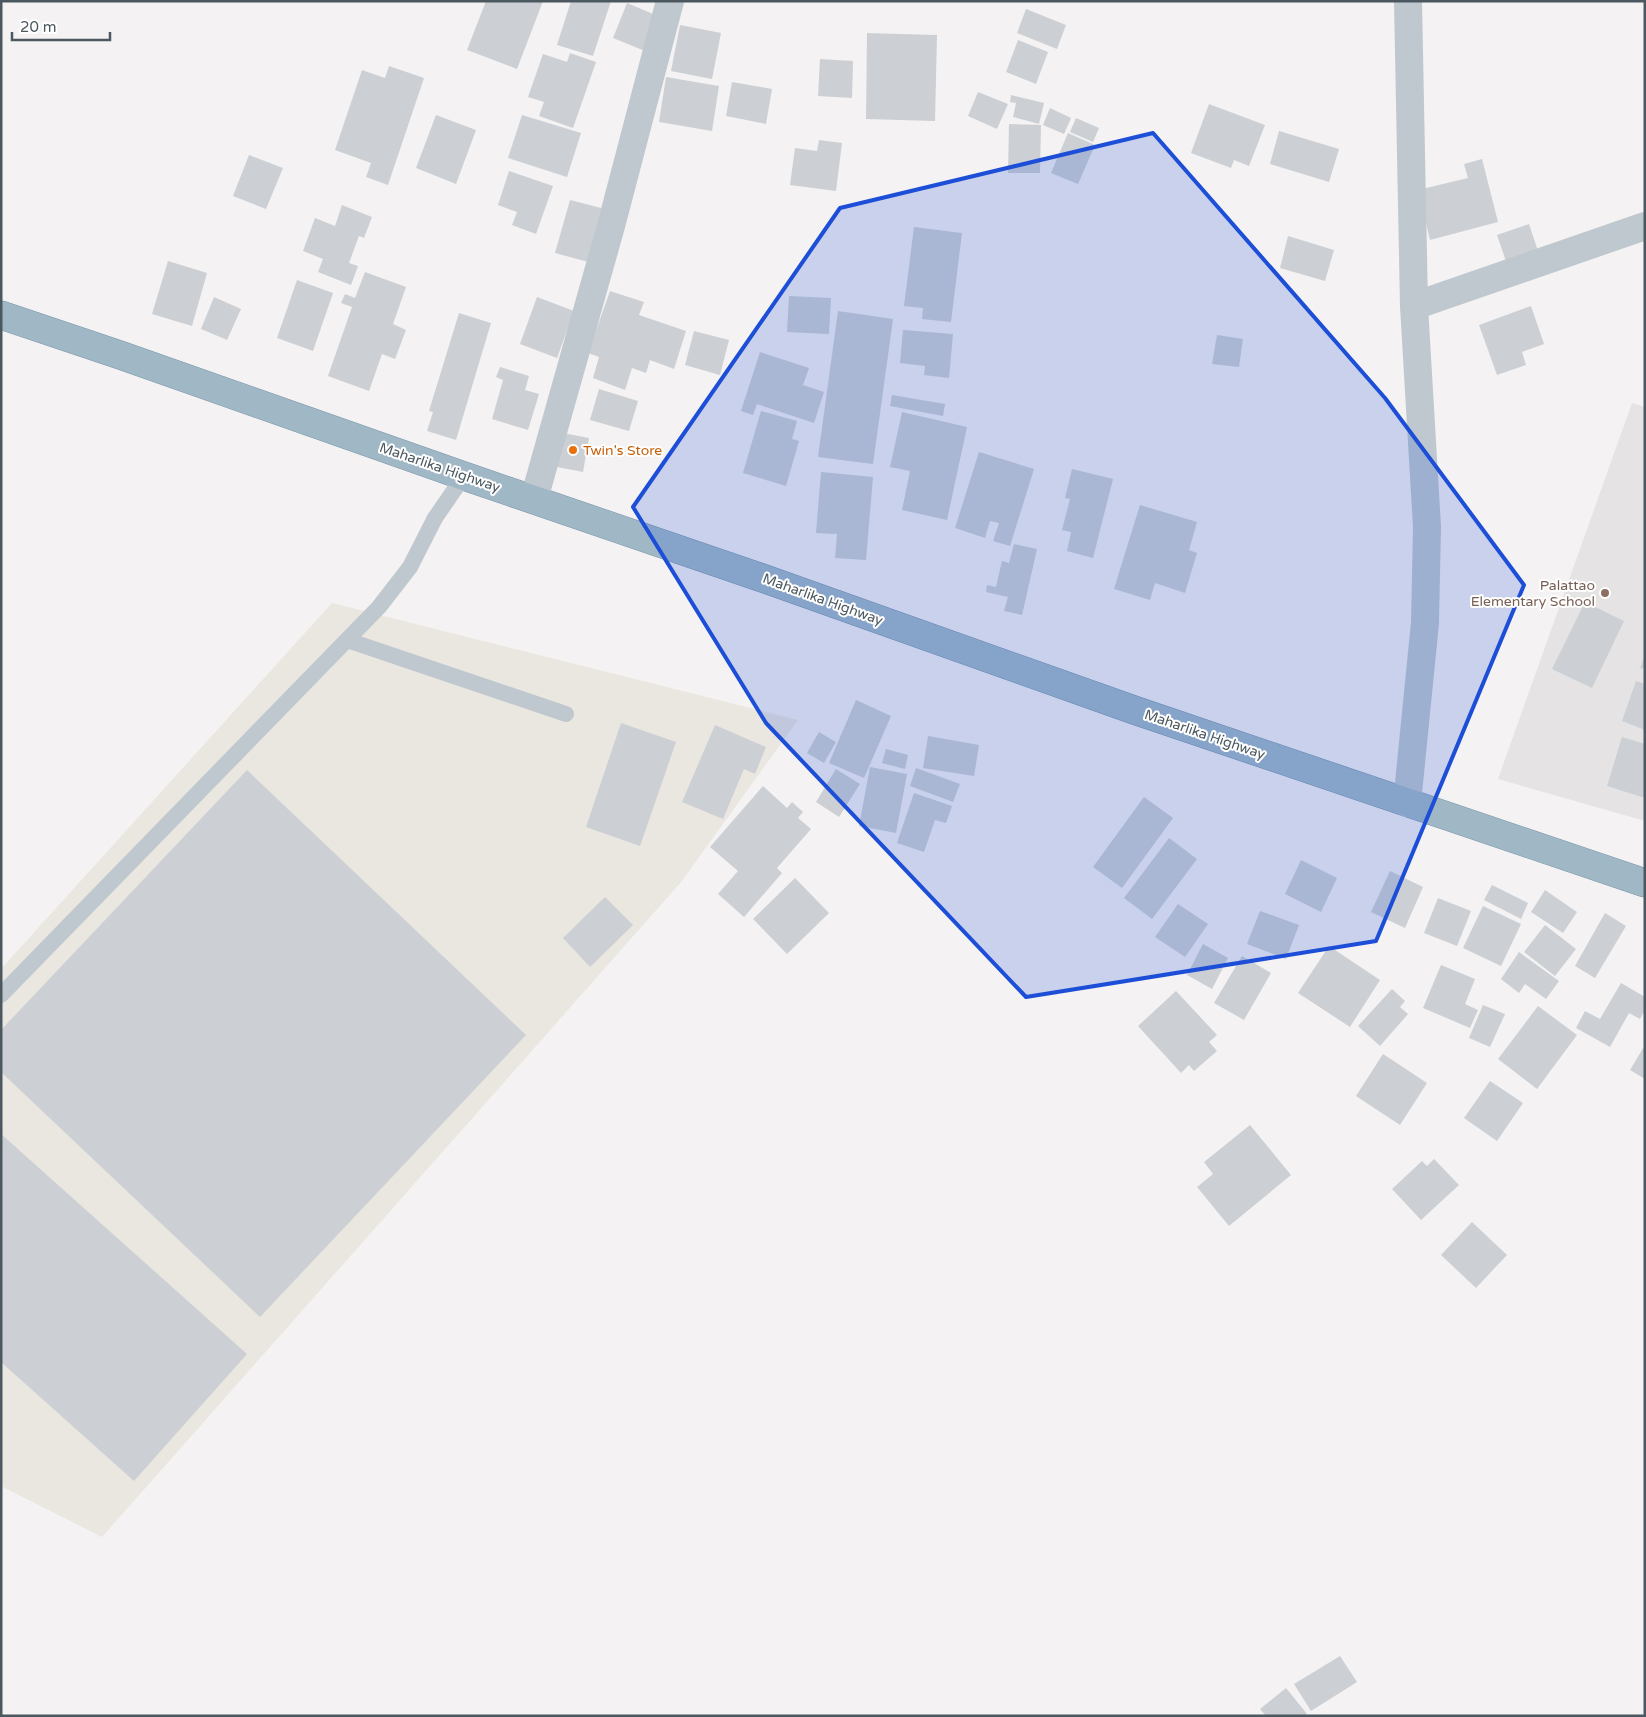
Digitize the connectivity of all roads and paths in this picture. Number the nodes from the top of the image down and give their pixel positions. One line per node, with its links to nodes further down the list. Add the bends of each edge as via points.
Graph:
1 (670, 1): 7 (street)
2 (1408, 1): 4 (street)
3 (1645, 226): 4 (street)
4 (1414, 306): 10 (street, via 1427,526 1425,623)
5 (1, 315): 6 (highway, Maharlika Highway)
6 (464, 476): 7 (highway, Maharlika Highway); 8 (lane, via 435,518 410,567 379,607)
7 (534, 499): 10 (highway, Maharlika Highway)
8 (347, 640): 9 (lane); 12 (lane)
9 (566, 714)
10 (1407, 803): 11 (highway, Maharlika Highway)
11 (1645, 883)
12 (1, 995)

